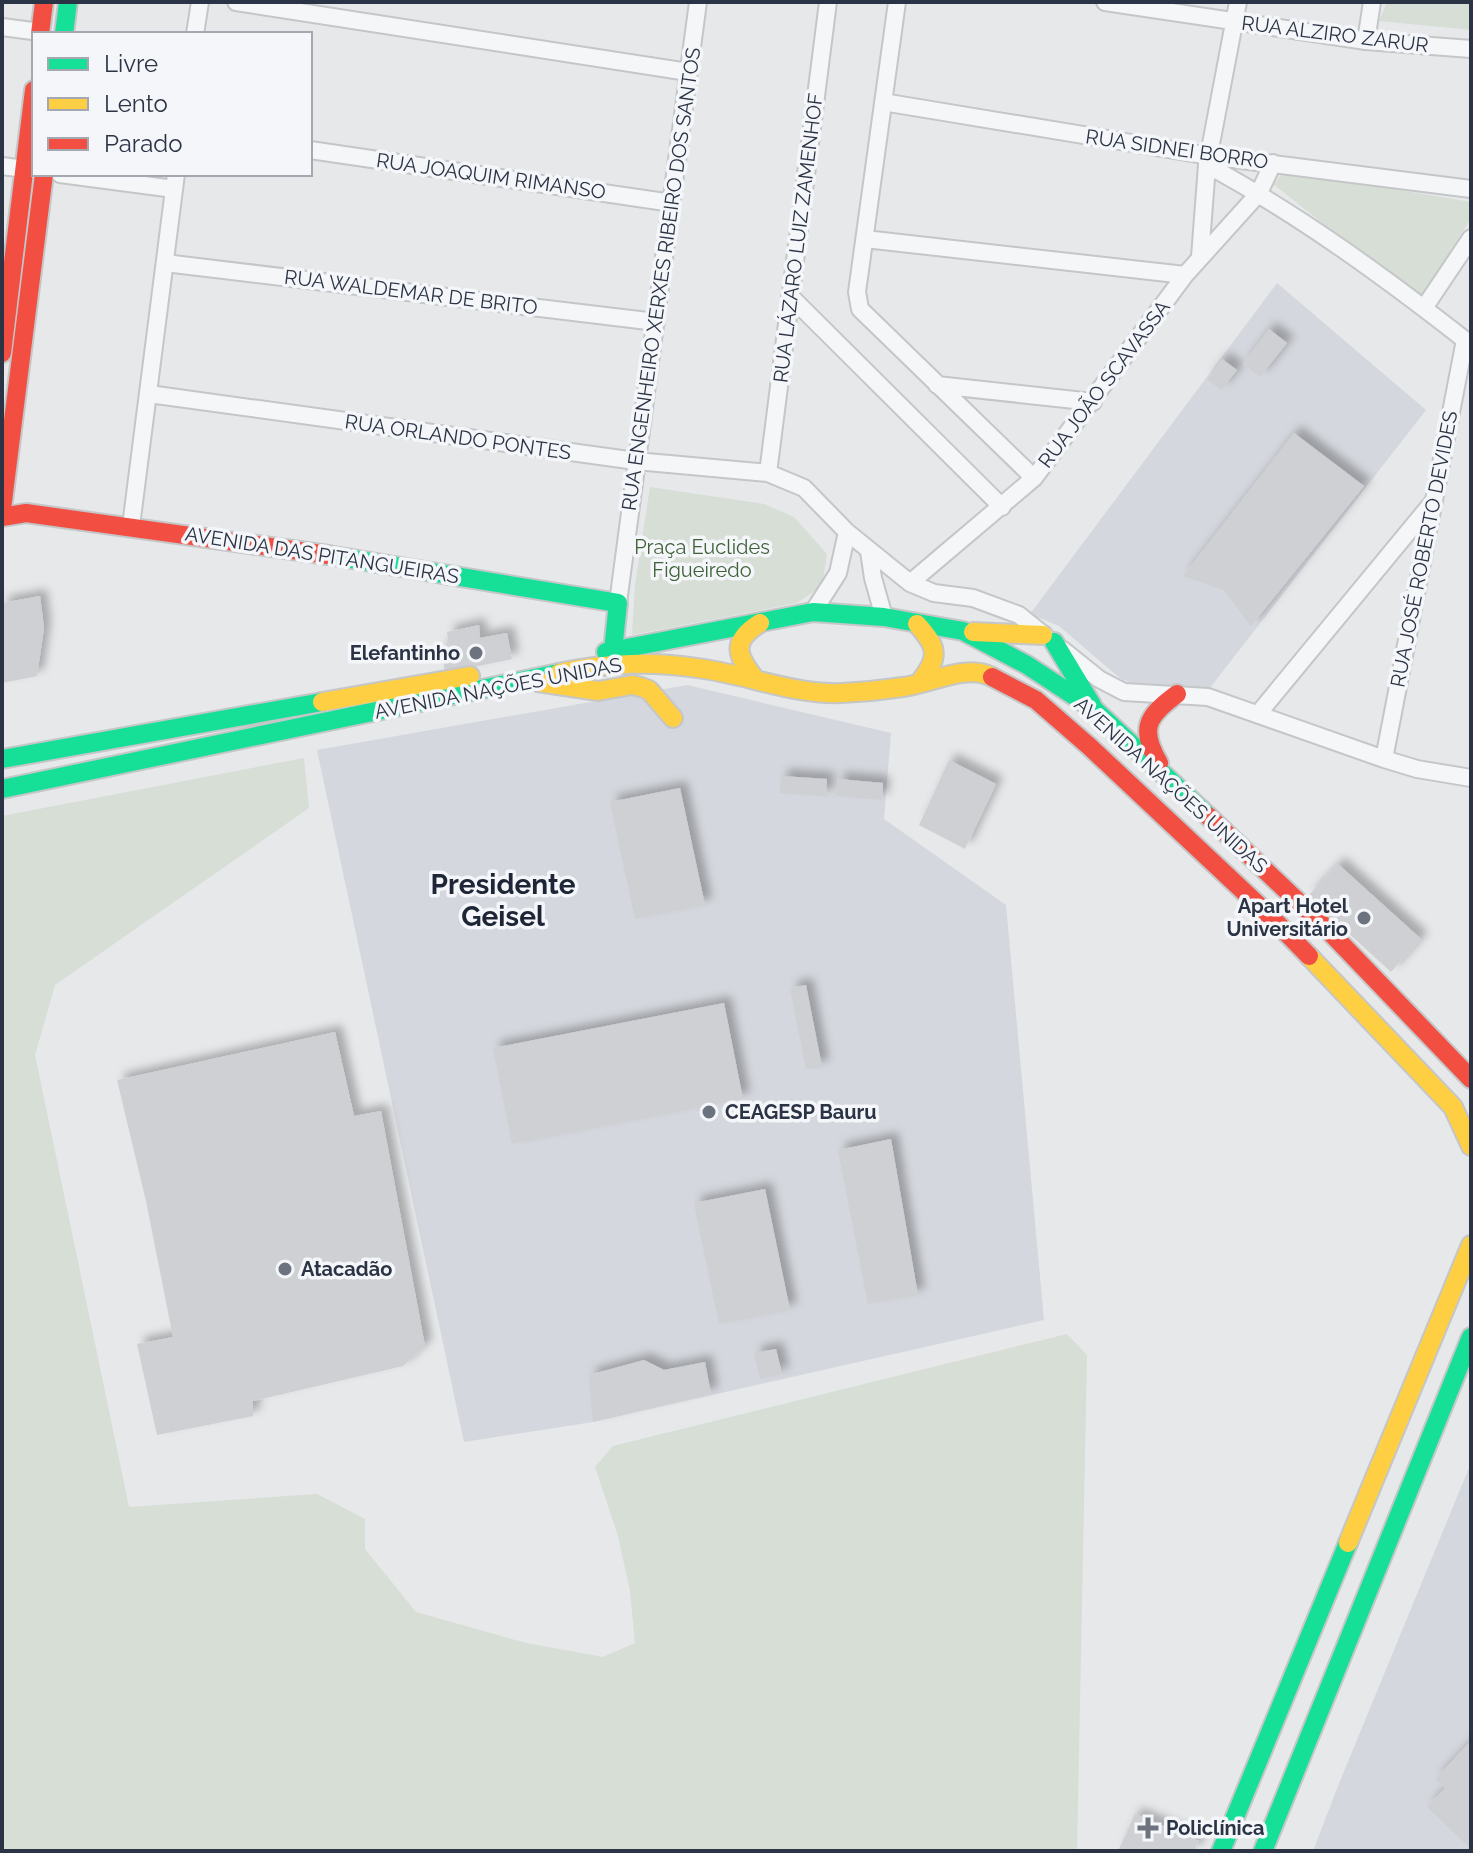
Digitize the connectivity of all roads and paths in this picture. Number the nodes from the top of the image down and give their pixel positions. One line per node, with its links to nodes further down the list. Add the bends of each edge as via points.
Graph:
1 (44, 2): 14 (main road)
2 (68, 2): 15 (main road)
3 (200, 2): 16 (street)
4 (236, 2): 19 (street)
5 (698, 2): 19 (street, RUA ENGENHEIRO XERXES RIBEIRO DOS SANTOS)
6 (828, 2): 38 (street, RUA LÁZARO LUIZ ZAMENHOF)
7 (897, 2): 20 (street)
8 (1105, 2): 11 (street, RUA ALZIRO ZARUR)
9 (1238, 2): 11 (street)
10 (1372, 2): 17 (street)
11 (1235, 23): 17 (street, RUA ALZIRO ZARUR); 22 (street)
12 (2, 27): 13 (street)
13 (34, 32)
14 (40, 32)
15 (64, 32)
16 (195, 32)
17 (1366, 41): 18 (street, RUA ALZIRO ZARUR)
18 (1471, 49)
19 (688, 72): 32 (street, RUA ENGENHEIRO XERXES RIBEIRO DOS SANTOS)
20 (883, 102): 22 (street, RUA SIDNEI BORRO); 34 (street)
21 (312, 150): 32 (street, RUA JOAQUIM RIMANSO)
22 (1208, 160): 23 (street, RUA SIDNEI BORRO); 31 (street); 35 (street)
23 (1273, 163): 30 (street, RUA SIDNEI BORRO); 31 (street, RUA JOÃO SCAVASSA)
24 (2, 166): 25 (street)
25 (32, 171)
26 (33, 176): 39 (main road)
27 (34, 176): 50 (main road)
28 (93, 176): 29 (street)
29 (175, 181): 36 (street)
30 (1471, 189)
31 (1259, 193): 35 (street, RUA JOÃO SCAVASSA); 40 (street)
32 (672, 203): 41 (street, RUA ENGENHEIRO XERXES RIBEIRO DOS SANTOS)
33 (1471, 238): 40 (street)
34 (865, 239): 37 (street); 44 (street, via 857,292 860,309)
35 (1200, 257): 37 (street, RUA JOÃO SCAVASSA)
36 (165, 263): 41 (street, RUA WALDEMAR DE BRITO); 45 (street)
37 (1185, 275): 46 (street, RUA JOÃO SCAVASSA)
38 (790, 296): 48 (street, RUA LÁZARO LUIZ ZAMENHOF); 52 (street)
39 (5, 302): 43 (main road)
40 (1424, 308): 42 (street)
41 (656, 322): 47 (street, RUA ENGENHEIRO XERXES RIBEIRO DOS SANTOS)
42 (1468, 341): 51 (street, RUA JOSÉ ROBERTO DEVIDES)
43 (2, 353)
44 (937, 385): 46 (street); 49 (street)
45 (149, 394): 47 (street, RUA ORLANDO PONTES); 56 (street)
46 (1093, 402): 49 (street, RUA JOÃO SCAVASSA)
47 (636, 461): 48 (street, RUA ORLANDO PONTES); 60 (street, RUA ENGENHEIRO XERXES RIBEIRO DOS SANTOS)
48 (768, 473): 57 (street, RUA ORLANDO PONTES, via 804,488)
49 (1034, 478): 52 (street, RUA JOÃO SCAVASSA)
50 (2, 502): 53 (main road); 54 (main road, AVENIDA DAS PITANGUEIRAS)
51 (1433, 502): 73 (street); 76 (street, RUA JOSÉ ROBERTO DEVIDES)
52 (1002, 507): 59 (street, RUA JOÃO SCAVASSA)
53 (2, 509)
54 (26, 513): 55 (main road, AVENIDA DAS PITANGUEIRAS); 56 (main road, AVENIDA DAS PITANGUEIRAS)
55 (2, 517)
56 (131, 526): 60 (main road, AVENIDA DAS PITANGUEIRAS)
57 (847, 532): 58 (street, RUA ORLANDO PONTES); 61 (street, via 838,573)
58 (869, 551): 59 (street, RUA ORLANDO PONTES); 63 (street)
59 (910, 583): 66 (street, via 1019,615)
60 (618, 603): 67 (main road, RUA ENGENHEIRO XERXES RIBEIRO DOS SANTOS)
61 (813, 612): 62 (main road, AVENIDA NAÇÕES UNIDAS); 63 (main road, AVENIDA NAÇÕES UNIDAS)
62 (789, 615): 67 (main road, AVENIDA NAÇÕES UNIDAS); 68 (main road, via 757,624 743,635 740,659)
63 (884, 617): 64 (main road, AVENIDA NAÇÕES UNIDAS)
64 (917, 624): 65 (main road, AVENIDA NAÇÕES UNIDAS); 70 (main road, via 931,638 936,653)
65 (963, 631): 66 (main road); 72 (main road, AVENIDA NAÇÕES UNIDAS)
66 (1049, 638): 71 (street, via 1099,679 1124,692); 72 (main road)
67 (613, 651): 75 (main road, AVENIDA NAÇÕES UNIDAS)
68 (755, 679): 69 (main road, AVENIDA NAÇÕES UNIDAS, via 629,662); 70 (main road, AVENIDA NAÇÕES UNIDAS, via 804,692 877,691)
69 (525, 680): 74 (main road, via 598,691 641,687); 79 (main road, AVENIDA NAÇÕES UNIDAS)
70 (919, 683): 81 (main road, AVENIDA NAÇÕES UNIDAS, via 984,672 1036,700 1271,917 1453,1107)
71 (1177, 694): 73 (street, via 1208,697); 78 (main road, via 1157,708 1146,727 1147,745)
72 (1094, 709): 78 (main road, AVENIDA NAÇÕES UNIDAS)
73 (1258, 714): 76 (street)
74 (673, 718)
75 (2, 759)
76 (1384, 759): 77 (street)
77 (1471, 778)
78 (1173, 784): 80 (main road, AVENIDA NAÇÕES UNIDAS, via 1329,931)
79 (2, 789)
80 (1471, 1079)
81 (1471, 1146)
82 (1471, 1245): 84 (main road)
83 (1471, 1337): 85 (main road)
84 (1221, 1851)
85 (1263, 1851)

